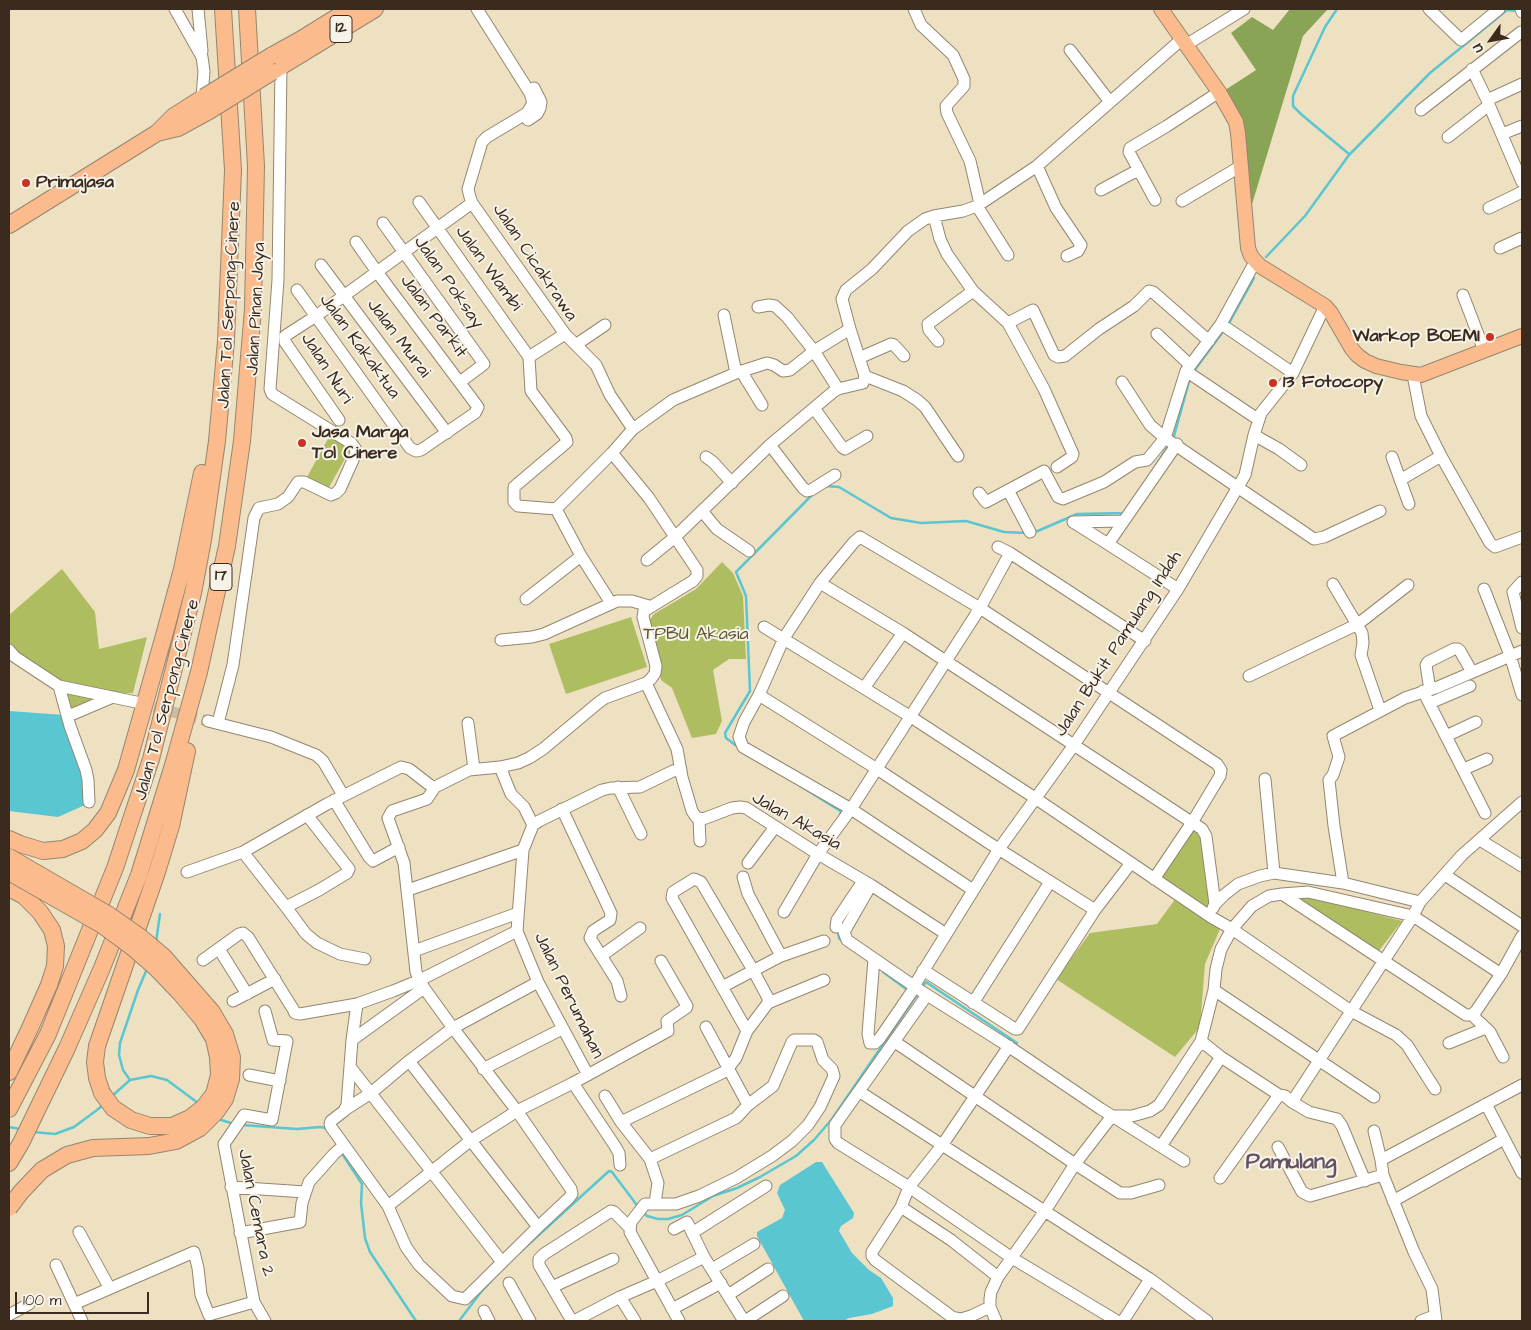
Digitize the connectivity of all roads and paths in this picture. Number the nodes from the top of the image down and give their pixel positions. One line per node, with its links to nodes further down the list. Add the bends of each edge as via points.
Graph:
1 (175, 9): 18 (street)
2 (198, 9): 18 (street)
3 (223, 9): 72 (highway, Jalan Tol Serpong–Cinere / 17, via 233,170)
4 (247, 9): 148 (highway, Jalan Tol Serpong–Cinere / 17, via 256,166 250,356 227,546)
5 (350, 9): 16 (highway, 12)
6 (375, 9): 16 (highway, 12)
7 (477, 9): 30 (street, via 530,93 533,103 527,113 482,142)
8 (486, 9): 30 (street, via 541,102 537,114 491,141)
9 (914, 9): 42 (street, via 922,25 953,55 964,79 964,86 946,106 970,161)
10 (1161, 9): 15 (main road)
11 (1244, 9): 15 (street)
12 (1429, 9): 13 (street, via 1461,40)
13 (1499, 9)
14 (1521, 32): 20 (street)
15 (1184, 42): 22 (main road); 24 (street)
16 (303, 45): 19 (highway, 12)
17 (1070, 50): 24 (street)
18 (202, 58): 23 (street)
19 (274, 65): 23 (highway, 12, bridge); 178 (street, Jalan Pinan Jaya, via 278,280 270,389 272,394 351,443 356,453 336,493 331,495 298,482 288,497 278,504 259,508 254,518 233,665 213,722 271,737 316,756 323,761)
20 (1472, 69): 25 (street); 26 (street)
21 (1522, 84): 25 (street)
22 (1219, 92): 32 (main road, via 1236,122); 33 (street, via 1130,148)
23 (205, 102): 46 (highway, 12, via 178,128 157,133)
24 (1110, 102): 31 (street)
25 (1488, 103): 28 (street); 29 (street)
26 (1421, 110)
27 (1522, 126): 28 (street)
28 (1502, 134): 34 (street)
29 (1448, 137)
30 (477, 161): 41 (street, via 468,190)
31 (1037, 166): 42 (street); 53 (street, via 1056,208 1080,245 1078,250)
32 (1241, 166): 39 (street); 54 (main road, via 1248,248)
33 (1138, 170): 36 (street); 38 (street)
34 (1520, 170): 35 (street)
35 (1522, 182)
36 (1101, 190)
37 (1522, 192): 43 (street)
38 (1155, 200)
39 (1182, 201)
40 (418, 202): 47 (street, Jalan Wambi)
41 (472, 203): 47 (street); 69 (street, Jalan Cicakrawa)
42 (978, 205): 44 (street); 52 (street)
43 (1489, 208)
44 (934, 216): 58 (street, via 947,254); 68 (street, via 908,231 872,269 846,290 842,299)
45 (384, 223): 51 (street, Jalan Poksay)
46 (9, 225)
47 (437, 228): 51 (street); 79 (street, Jalan Wambi)
48 (1522, 238): 50 (street)
49 (356, 242): 56 (street, Jalan Parkit)
50 (1500, 248)
51 (404, 252): 56 (street); 86 (street, Jalan Poksay, via 484,364)
52 (1008, 255)
53 (1067, 256)
54 (1255, 262): 62 (main road); 67 (street)
55 (322, 264): 60 (street, Jalan Murai)
56 (376, 272): 60 (street); 86 (street, Jalan Parkit)
57 (297, 290): 64 (street, Jalan Kakaktua)
58 (973, 291): 65 (street); 73 (street, via 928,324)
59 (1463, 295): 77 (street)
60 (344, 296): 64 (street); 94 (street, Jalan Murai)
61 (758, 306): 76 (street, via 780,309)
62 (1325, 306): 83 (street, Jalan Bukit Pamulang Indah); 84 (main road, via 1361,358 1376,366)
63 (724, 315): 81 (street)
64 (316, 316): 91 (street, Jalan Nuri, via 285,336 285,342); 94 (street, Jalan Kakaktua, via 410,448 421,450)
65 (1008, 323): 74 (street, via 1033,310 1054,355 1065,356 1099,328 1134,306 1149,291); 106 (street, via 1044,389 1073,454)
66 (605, 325): 75 (street)
67 (1224, 326): 74 (street); 83 (street)
68 (850, 329): 76 (street); 80 (street)
69 (565, 334): 75 (street); 79 (street, Jalan Cicakrawa)
70 (1157, 334): 82 (street)
71 (1522, 336): 77 (main road)
72 (226, 341): 191 (highway, via 182,569 126,770 108,813 95,830 63,849 43,851); 293 (highway, Jalan Tol Serpong–Cinere / 17, via 218,441 203,540 193,593 151,759 115,868 48,1034)
73 (938, 341)
74 (1209, 341): 82 (street)
75 (577, 344): 93 (street, via 596,365 610,395)
76 (814, 350): 81 (street, via 787,371 767,363); 88 (street)
77 (1484, 350): 84 (main road, via 1421,375)
78 (904, 356): 80 (street, via 891,344)
79 (529, 357): 114 (street, via 531,391 567,442 514,487 514,502 518,506)
80 (859, 358): 85 (street)
81 (739, 372): 89 (street); 93 (street, via 673,400)
82 (1191, 373): 92 (street); 97 (street, via 1180,386)
83 (1293, 373): 92 (street, Jalan Bukit Pamulang Indah)
84 (1413, 375): 102 (street, via 1419,410)
85 (865, 376): 88 (street, via 861,384); 101 (street, via 903,391 921,404)
86 (460, 382): 94 (street, Jalan Parkit, via 478,407 475,413)
87 (1122, 382): 97 (street, via 1150,424)
88 (838, 389): 90 (street)
89 (762, 405)
90 (814, 408): 96 (street, via 845,449); 99 (street)
91 (339, 420)
92 (1258, 420): 95 (street, Jalan Bukit Pamulang Indah)
93 (633, 429): 100 (street)
94 (447, 433)
95 (1254, 435): 105 (street); 110 (street, Jalan Bukit Pamulang Indah)
96 (867, 436)
97 (1165, 438): 98 (street); 111 (street, via 1147,460 1135,462 1104,482 1062,499 1044,471)
98 (1177, 444): 110 (street); 117 (street)
99 (770, 446): 107 (street, via 807,491); 109 (street)
100 (612, 453): 114 (street); 119 (street, via 649,498)
101 (958, 456)
102 (1441, 456): 108 (street); 120 (street, via 1490,543 1495,546)
103 (706, 457): 109 (street)
104 (1392, 457): 108 (street)
105 (1301, 465)
106 (1057, 467)
107 (835, 475)
108 (1400, 480): 113 (street)
109 (732, 483): 115 (street)
110 (1239, 488): 116 (street, via 1314,539); 131 (street, Jalan Bukit Pamulang Indah)
111 (1008, 490): 112 (street, via 986,502); 118 (street)
112 (979, 493)
113 (1410, 504)
114 (556, 509): 125 (street)
115 (702, 511): 119 (street); 123 (street, via 717,529)
116 (1380, 511)
117 (1123, 521): 121 (street); 121 (street, via 1073,522)
118 (1030, 532)
119 (675, 537): 126 (street); 135 (street, via 698,570 697,576)
120 (1521, 540)
121 (1108, 544): 131 (street)
122 (998, 546): 124 (street)
123 (749, 551)
124 (1010, 553): 136 (street); 143 (street)
125 (581, 556): 133 (street); 134 (street)
126 (647, 560)
127 (1522, 582): 139 (street, via 1513,592)
128 (820, 583): 136 (street, via 860,538); 140 (street); 141 (street)
129 (1333, 584): 137 (street)
130 (1408, 585): 137 (street)
131 (1178, 589): 143 (street, Jalan Bukit Pamulang Indah)
132 (1484, 589): 146 (street)
133 (526, 599)
134 (611, 603): 135 (street, via 632,601); 142 (street, via 544,634)
135 (649, 606): 151 (street, via 642,617 656,666 655,673)
136 (980, 608): 147 (street); 156 (street)
137 (1358, 624): 150 (street); 162 (street, via 1363,639 1361,655)
138 (764, 626): 141 (street)
139 (1522, 628)
140 (903, 633): 147 (street); 154 (street)
141 (784, 638): 154 (street); 157 (street)
142 (501, 640)
143 (1145, 641): 156 (street, Jalan Bukit Pamulang Indah)
144 (9, 650): 152 (street)
145 (1522, 651): 146 (street)
146 (1510, 655): 149 (street); 158 (street)
147 (946, 661): 164 (street); 168 (street)
148 (199, 672): 203 (highway, bridge, via 185,764 171,826 97,1046 95,1062 96,1078 102,1093 113,1108 131,1120 150,1126 172,1126 190,1118 214,1094 219,1076 214,1039 202,1019 182,994 132,947 102,925); 308 (highway, Jalan Tol Serpong–Cinere / 17, via 139,875 67,1048)
149 (1472, 672): 155 (street); 155 (street, via 1458,648 1454,649 1426,665)
150 (1249, 676)
151 (646, 683): 170 (street, via 605,698 529,758); 173 (street, via 677,748)
152 (59, 686): 159 (street); 163 (street)
153 (1470, 686): 161 (street)
154 (864, 688): 164 (street)
155 (1426, 691): 161 (street); 162 (street)
156 (1108, 693): 168 (street, Jalan Bukit Pamulang Indah); 187 (street, via 1217,764 1221,770)
157 (759, 694): 172 (street); 183 (street, via 741,729 739,737 743,747)
158 (1522, 695)
159 (113, 697): 160 (street); 163 (street)
160 (136, 702)
161 (1430, 703): 167 (street)
162 (1380, 710): 210 (street, via 1333,736 1339,757 1329,780)
163 (67, 714): 180 (street, via 86,770)
164 (911, 717): 172 (street); 179 (street)
165 (1476, 722): 167 (street)
166 (468, 723): 171 (street)
167 (1446, 736): 174 (street)
168 (1074, 746): 179 (street, Jalan Bukit Pamulang Indah); 187 (street)
169 (1487, 759): 174 (street)
170 (500, 767): 171 (street); 188 (street, via 511,794 524,807)
171 (474, 769): 176 (street)
172 (877, 769): 183 (street); 195 (street)
173 (681, 770): 177 (street, via 640,786); 186 (street, via 692,811)
174 (1464, 770): 184 (street)
175 (1265, 780): 205 (street)
176 (435, 786): 178 (street, via 401,767); 194 (street, via 427,799 392,811 389,816 388,822)
177 (618, 787): 182 (street, via 602,790); 190 (street)
178 (339, 798): 185 (street); 194 (street, Jalan Pinan Jaya, via 369,857 374,861)
179 (1035, 798): 195 (street, Jalan Bukit Pamulang Indah); 201 (street)
180 (89, 802)
181 (1522, 802): 192 (street)
182 (562, 809): 188 (street); 234 (street, via 611,913 610,920 590,934)
183 (851, 809): 198 (street); 214 (street)
184 (1485, 813)
185 (308, 815): 197 (street); 218 (street, via 349,869 320,890)
186 (699, 819): 189 (street, Jalan Akasia, via 740,807); 193 (street)
187 (1193, 821): 208 (street); 217 (street, via 1206,832)
188 (533, 825): 196 (street, Jalan Perumahan)
189 (775, 827): 198 (street, Jalan Akasia); 200 (street)
190 (641, 834)
191 (9, 839)
192 (1480, 840): 202 (street); 206 (street)
193 (700, 841)
194 (399, 847): 213 (street)
195 (999, 849): 209 (street); 214 (street, Jalan Bukit Pamulang Indah)
196 (523, 850): 213 (street); 221 (street, Jalan Perumahan)
197 (243, 852): 204 (street); 218 (street)
198 (818, 854): 211 (street, Jalan Akasia); 220 (street)
199 (9, 857): 327 (highway, bridge, via 109,915 164,957 212,1012 225,1034 232,1057 231,1079 225,1099 200,1128 176,1141 149,1146 94,1148 67,1155 42,1170)
200 (748, 863)
201 (1131, 863): 208 (street); 219 (street)
202 (1521, 863)
203 (9, 872)
204 (187, 872)
205 (1274, 873): 210 (street); 217 (street, via 1238,884)
206 (1445, 875): 216 (street); 224 (street)
207 (743, 877): 235 (street, via 748,894)
208 (1154, 879): 223 (street)
209 (1050, 882): 219 (street); 255 (street)
210 (1342, 883): 216 (street)
211 (864, 884): 225 (street, via 837,920); 229 (street, Jalan Akasia); 240 (street, via 844,935)
212 (9, 888): 277 (highway, via 24,896 40,912 52,930 56,946 55,966 48,985)
213 (408, 890): 233 (street)
214 (973, 890): 229 (street, Jalan Bukit Pamulang Indah)
215 (1282, 894): 222 (street, via 1308,892); 227 (street, via 1269,896 1252,906); 238 (street)
216 (1420, 902): 222 (street)
217 (1215, 904): 223 (street)
218 (286, 907): 236 (street, via 317,943 340,954)
219 (1095, 910): 255 (street, via 1018,1029)
220 (784, 912)
221 (518, 913): 228 (street, Jalan Perumahan); 233 (street)
222 (1413, 916): 238 (street); 243 (street)
223 (1216, 920): 227 (street)
224 (1522, 926)
225 (836, 927)
226 (640, 928): 234 (street)
227 (1232, 929): 249 (street, via 1216,969); 257 (street)
228 (517, 931): 246 (street, Jalan Perumahan); 247 (street)
229 (946, 934): 242 (street, Jalan Bukit Pamulang Indah)
230 (1522, 936): 243 (street)
231 (824, 941): 235 (street)
232 (219, 949): 237 (street); 244 (street, via 243,933); 251 (street)
233 (414, 951): 247 (street, via 416,972)
234 (601, 956): 252 (street, via 617,981)
235 (781, 956): 241 (street)
236 (365, 959)
237 (203, 960)
238 (1383, 960): 257 (street); 259 (street, via 1466,1015)
239 (661, 961): 279 (street, via 686,1002 686,1008 667,1021 668,1032)
240 (874, 961): 250 (street); 250 (street, via 870,1043 880,1038)
241 (753, 970): 248 (street); 248 (street, via 701,882 694,880 673,892 672,898); 254 (street)
242 (923, 970): 250 (street, Jalan Bukit Pamulang Indah); 255 (street)
243 (1501, 974): 259 (street)
244 (274, 979): 251 (street); 256 (street, via 296,1013)
245 (824, 980): 254 (street)
246 (538, 982): 261 (street); 263 (street, Jalan Perumahan)
247 (422, 984): 256 (street); 261 (street); 265 (street)
248 (722, 987): 264 (street)
249 (1214, 990): 266 (street); 272 (street)
250 (917, 991): 267 (street); 269 (street)
251 (247, 994): 253 (street)
252 (621, 996)
253 (234, 1001)
254 (768, 1003): 264 (street)
255 (973, 1003)
256 (358, 1004): 265 (street)
257 (1351, 1010): 272 (street); 283 (street, via 1402,1039)
258 (265, 1011): 280 (street, via 273,1040 287,1041)
259 (1472, 1015): 262 (street)
260 (706, 1027): 274 (street)
261 (453, 1028): 273 (street); 276 (street)
262 (1486, 1028): 268 (street); 271 (street)
263 (562, 1029): 276 (street); 279 (street, Jalan Perumahan)
264 (747, 1031): 274 (street)
265 (352, 1040): 275 (street)
266 (1201, 1041): 270 (street); 296 (street, via 1158,1105 1132,1116)
267 (895, 1042): 284 (street); 288 (street)
268 (1449, 1042)
269 (1009, 1046): 288 (street); 296 (street)
270 (1221, 1057): 286 (street); 303 (street)
271 (1503, 1057)
272 (1319, 1060): 289 (street); 290 (street)
273 (409, 1061): 285 (street); 300 (street)
274 (729, 1067): 292 (street); 297 (street)
275 (351, 1068): 285 (street); 294 (street)
276 (484, 1069): 295 (street)
277 (9, 1072)
278 (249, 1075): 280 (street)
279 (588, 1075): 281 (street)
280 (280, 1081): 318 (street, Jalan Cemara 2, via 272,1120 239,1122 224,1144)
281 (573, 1083): 295 (street); 310 (street, via 616,1146)
282 (1522, 1085): 291 (street)
283 (1435, 1089)
284 (860, 1092): 301 (street); 319 (street, via 835,1125 835,1139)
285 (371, 1093): 294 (street); 311 (street)
286 (1279, 1095): 290 (street); 314 (street)
287 (605, 1096): 297 (street)
288 (976, 1097): 301 (street); 309 (street)
289 (1374, 1097)
290 (1292, 1102): 315 (street, via 1309,1112 1337,1119)
291 (1486, 1104): 299 (street); 306 (street)
292 (748, 1105): 305 (street, via 730,1122); 324 (street, via 773,1086 794,1040 817,1042 823,1060 834,1076 808,1125 772,1156 736,1178 699,1196)
293 (9, 1109)
294 (346, 1109): 302 (street, via 330,1124)
295 (517, 1111): 300 (street); 329 (street, via 572,1194)
296 (1112, 1116): 303 (street); 309 (street)
297 (621, 1122): 305 (street)
298 (1374, 1131): 306 (street)
299 (1504, 1139): 312 (street); 322 (street)
300 (470, 1141): 311 (street); 329 (street)
301 (943, 1144): 319 (street); 328 (street)
302 (344, 1145): 321 (street, via 309,1182); 325 (street)
303 (1161, 1146): 307 (street)
304 (1278, 1147): 315 (street, via 1302,1192 1307,1195)
305 (650, 1158): 320 (street)
306 (1382, 1160): 313 (street)
307 (1184, 1161)
308 (9, 1163)
309 (1075, 1164): 316 (street, via 1120,1193); 328 (street)
310 (620, 1165)
311 (433, 1172): 325 (street); 339 (street)
312 (1522, 1173)
313 (1383, 1176): 315 (street); 322 (street)
314 (1220, 1178)
315 (1365, 1181)
316 (1159, 1185)
317 (766, 1186): 334 (street)
318 (231, 1187): 321 (street); 333 (street, Jalan Cemara 2)
319 (909, 1187): 326 (street); 337 (street)
320 (658, 1190): 323 (street); 324 (street)
321 (305, 1192): 333 (street, via 300,1222)
322 (1393, 1201): 359 (street, via 1432,1289)
323 (655, 1203): 324 (street); 330 (street, via 640,1209)
324 (670, 1203)
325 (388, 1206): 339 (street, via 419,1266 452,1296 465,1299)
326 (901, 1207): 343 (street); 356 (street, via 872,1252 875,1260 952,1317 962,1319)
327 (9, 1208)
328 (1045, 1211): 337 (street); 344 (street)
329 (538, 1226): 339 (street)
330 (629, 1227): 345 (street); 348 (street, via 611,1211 544,1254 539,1265)
331 (674, 1229): 334 (street, via 686,1222)
332 (79, 1232): 349 (street)
333 (240, 1233): 353 (street, Jalan Cemara 2)
334 (692, 1233): 336 (street)
335 (754, 1244): 341 (street)
336 (704, 1257): 341 (street); 345 (street)
337 (1012, 1258): 343 (street); 368 (street)
338 (613, 1259): 348 (street)
339 (502, 1262)
340 (56, 1265): 355 (street)
341 (712, 1269): 347 (street)
342 (768, 1270): 350 (street)
343 (998, 1277): 356 (street, via 991,1292)
344 (1150, 1279): 369 (street); 370 (street)
345 (657, 1281): 351 (street); 357 (street)
346 (509, 1283): 363 (street)
347 (721, 1283): 350 (street); 357 (street)
348 (552, 1287): 364 (street)
349 (109, 1288): 353 (street, via 194,1252 201,1295 209,1315); 355 (street)
350 (728, 1295): 360 (street)
351 (620, 1296): 364 (street); 365 (street)
352 (783, 1296): 360 (street)
353 (254, 1302): 362 (street, Jalan Cemara 2)
354 (29, 1304): 358 (street)
355 (74, 1304): 361 (street)
356 (990, 1307): 367 (street)
357 (672, 1309): 366 (street)
358 (9, 1315)
359 (1435, 1319): 371 (street)
360 (740, 1320)
361 (82, 1321)
362 (265, 1321)
363 (530, 1321)
364 (573, 1321)
365 (635, 1321)
366 (679, 1321)
367 (996, 1321)
368 (1117, 1321)
369 (1123, 1321)
370 (1207, 1321)
371 (1421, 1321)

